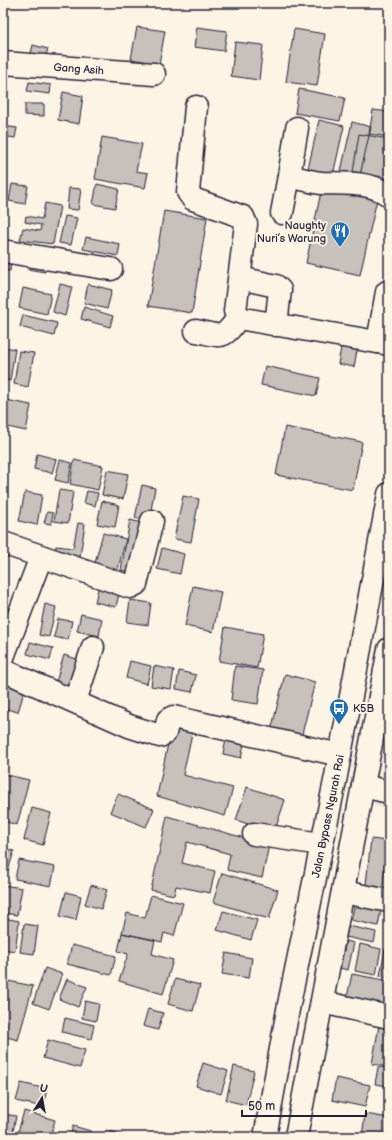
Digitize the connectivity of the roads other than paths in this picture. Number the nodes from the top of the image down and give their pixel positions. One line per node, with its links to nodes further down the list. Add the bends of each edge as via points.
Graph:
1 (3, 64): 2 (main road, Gang Asih)
2 (154, 74)
3 (196, 107): 10 (main road, via 188,192 193,199 243,217 246,224)
4 (297, 128): 5 (main road)
5 (289, 176): 6 (main road, via 321,183 356,183 371,186); 7 (main road)
6 (389, 195)
7 (282, 214)
8 (3, 251): 9 (main road)
9 (111, 269)
10 (240, 278): 12 (main road, via 235,311); 13 (main road, via 276,286 280,290)
11 (386, 302): 15 (main road)
12 (239, 317): 13 (main road); 14 (main road, via 222,336)
13 (276, 325): 15 (main road)
14 (196, 331)
15 (383, 343)
16 (389, 494): 25 (main road, Jalan Bypass Ngurah Rai)
17 (152, 521): 19 (main road, via 136,584 130,587)
18 (3, 543): 19 (main road)
19 (41, 557): 22 (main road)
20 (93, 647): 24 (main road)
21 (389, 649): 26 (main road)
22 (3, 656)
23 (3, 670): 24 (main road)
24 (75, 701): 25 (main road, via 130,726 160,736 165,733 168,720 173,717)
25 (340, 755): 29 (main road, Jalan Bypass Ngurah Rai)
26 (363, 786): 27 (main road); 30 (main road)
27 (389, 792)
28 (254, 834): 29 (main road)
29 (321, 844): 34 (main road, Jalan Bypass Ngurah Rai)
30 (343, 892): 31 (main road); 32 (main road)
31 (389, 901)
32 (322, 1002): 33 (main road); 35 (main road)
33 (389, 1017)
34 (265, 1137)
35 (296, 1137)

